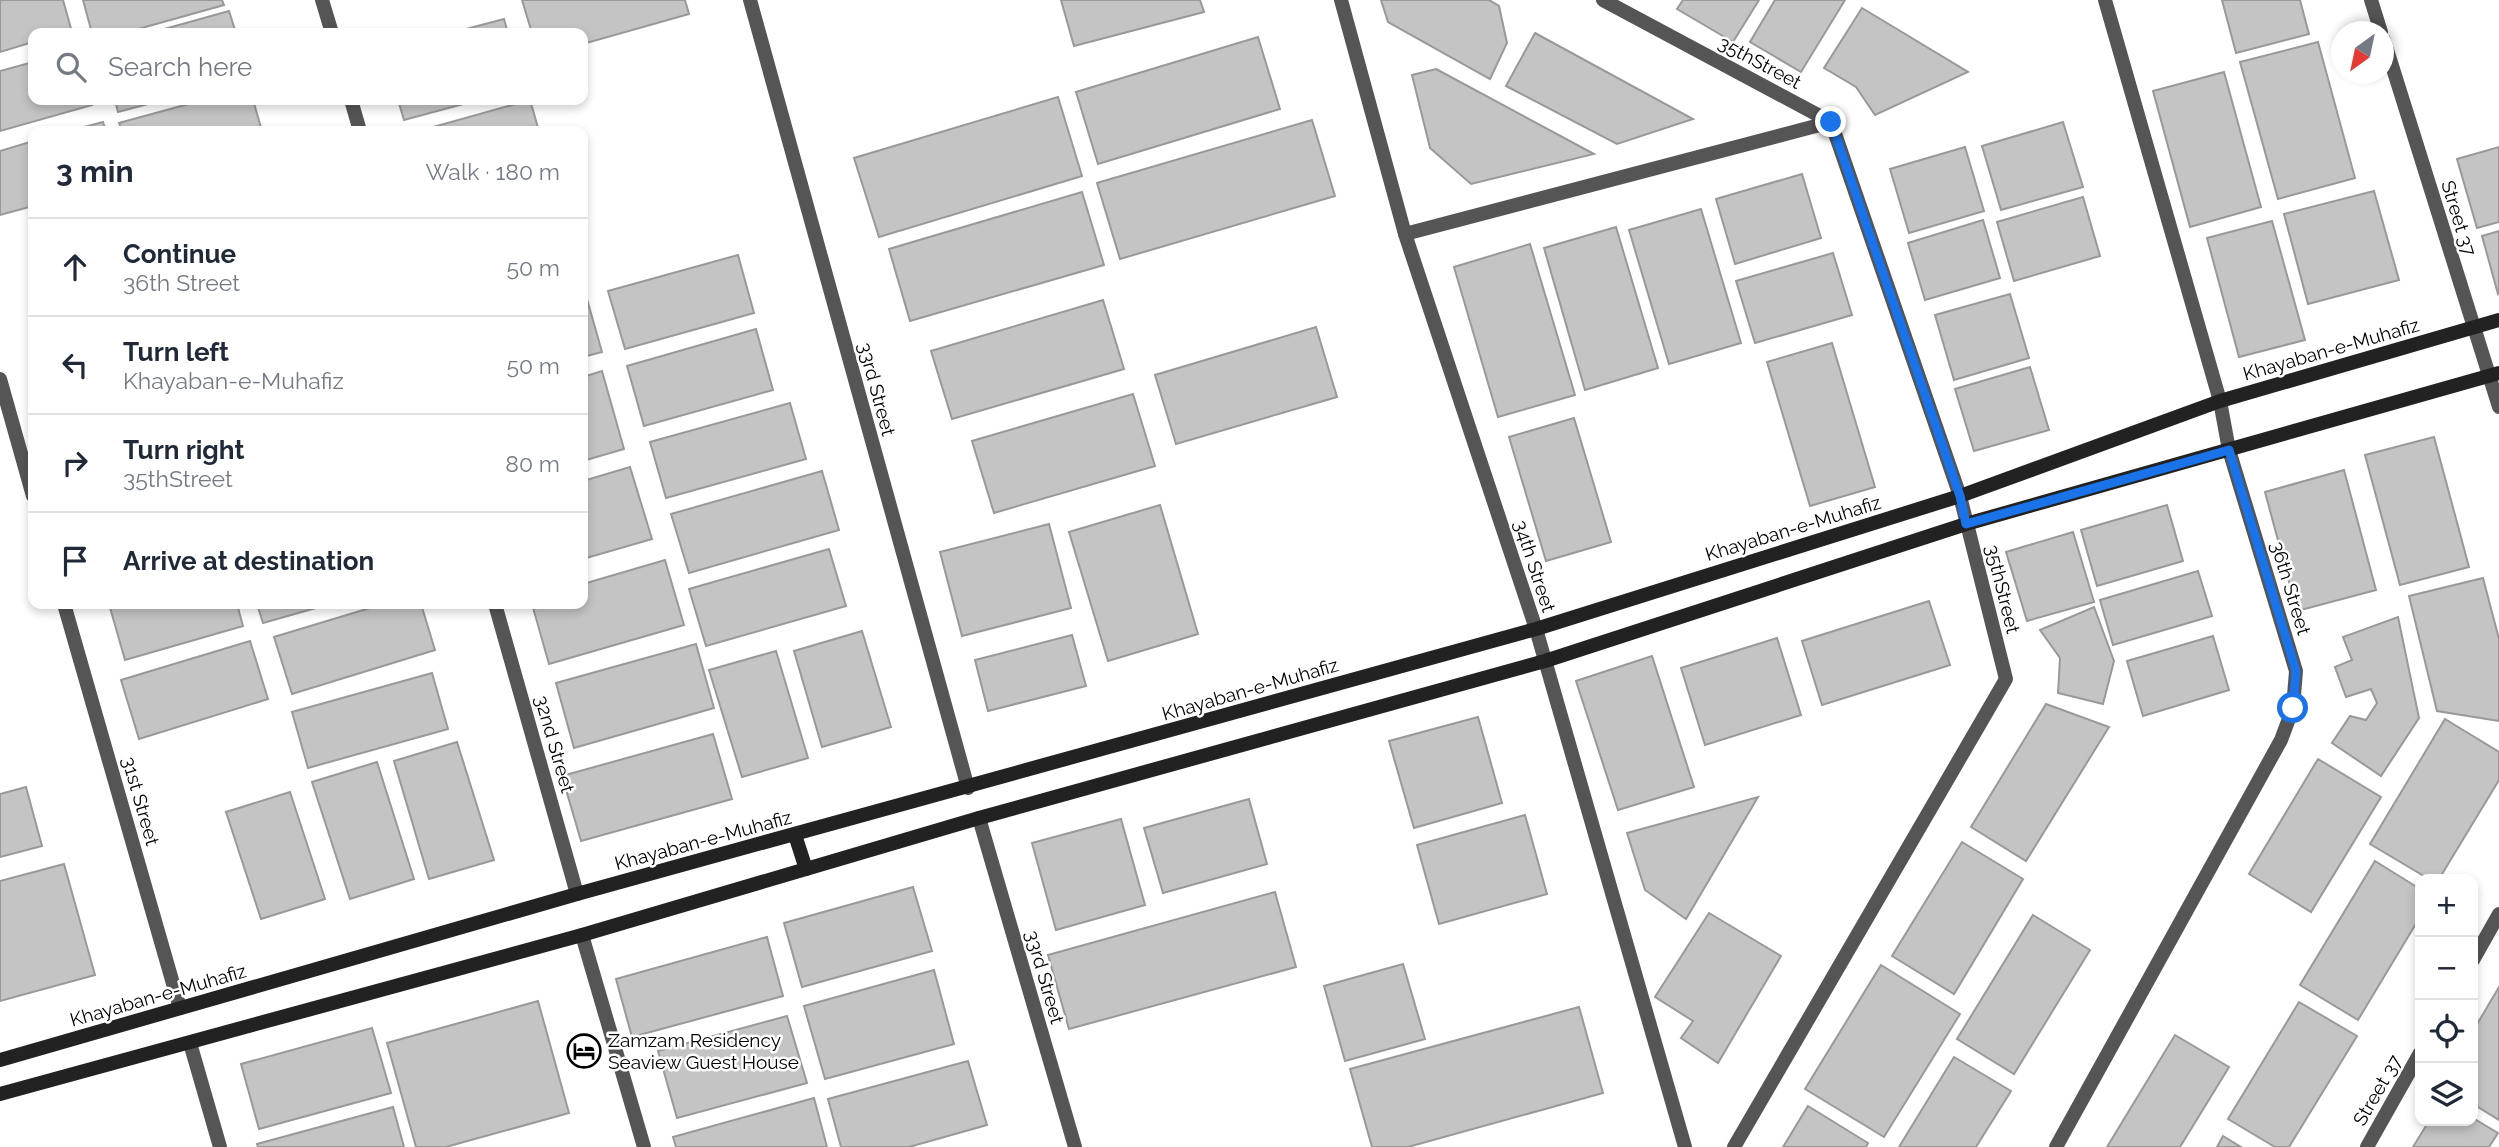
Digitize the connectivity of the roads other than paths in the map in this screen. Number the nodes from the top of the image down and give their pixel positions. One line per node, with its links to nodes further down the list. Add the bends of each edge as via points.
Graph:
1 (323, 0): 8 (street)
2 (750, 0): 28 (street, 33rd Street)
3 (1341, 0): 13 (street, 34th Street)
4 (1603, 0): 11 (street, 35thStreet)
5 (2105, 0): 18 (street, 36th Street)
6 (2371, 0): 7 (street)
7 (2378, 21)
8 (331, 28)
9 (2394, 72): 15 (street, Street 37)
10 (352, 105): 12 (street)
11 (1831, 122): 13 (street); 22 (street, 35thStreet)
12 (359, 126)
13 (1405, 234): 26 (street, 34th Street)
14 (2499, 320): 15 (street, Khayaban-e-Muhafiz)
15 (2473, 328): 16 (street, Street 37); 18 (street, Khayaban-e-Muhafiz)
16 (2494, 375): 19 (street, Street 37); 20 (street)
17 (0, 379): 21 (street)
18 (2220, 401): 20 (street, 36th Street); 22 (street, Khayaban-e-Muhafiz)
19 (2499, 407)
20 (2229, 450): 23 (street); 46 (street, 36th Street, via 2296,671 2293,708 2281,740)
21 (28, 478)
22 (1960, 496): 23 (street, 35thStreet); 26 (street, Khayaban-e-Muhafiz)
23 (1966, 524): 27 (street); 45 (street, 35thStreet, via 2006,679)
24 (65, 609): 36 (street, 31st Street)
25 (496, 609): 32 (street, 32nd Street)
26 (1536, 629): 27 (street, 34th Street); 28 (street, Khayaban-e-Muhafiz)
27 (1545, 661): 29 (street); 44 (street, 34th Street)
28 (968, 788): 30 (street, Khayaban-e-Muhafiz)
29 (979, 818): 31 (street); 43 (street, 33rd Street)
30 (795, 835): 31 (street); 32 (street, Khayaban-e-Muhafiz)
31 (806, 869): 34 (street)
32 (578, 894): 36 (street, Khayaban-e-Muhafiz)
33 (2499, 914): 35 (street)
34 (582, 935): 37 (street); 42 (street)
35 (2478, 951)
36 (180, 1009): 38 (street, Khayaban-e-Muhafiz)
37 (190, 1043): 40 (street); 41 (street)
38 (0, 1060)
39 (2415, 1062): 47 (street, Street 37)
40 (0, 1094)
41 (220, 1147)
42 (644, 1147)
43 (1075, 1147)
44 (1685, 1147)
45 (1734, 1147)
46 (2056, 1147)
47 (2367, 1147)

